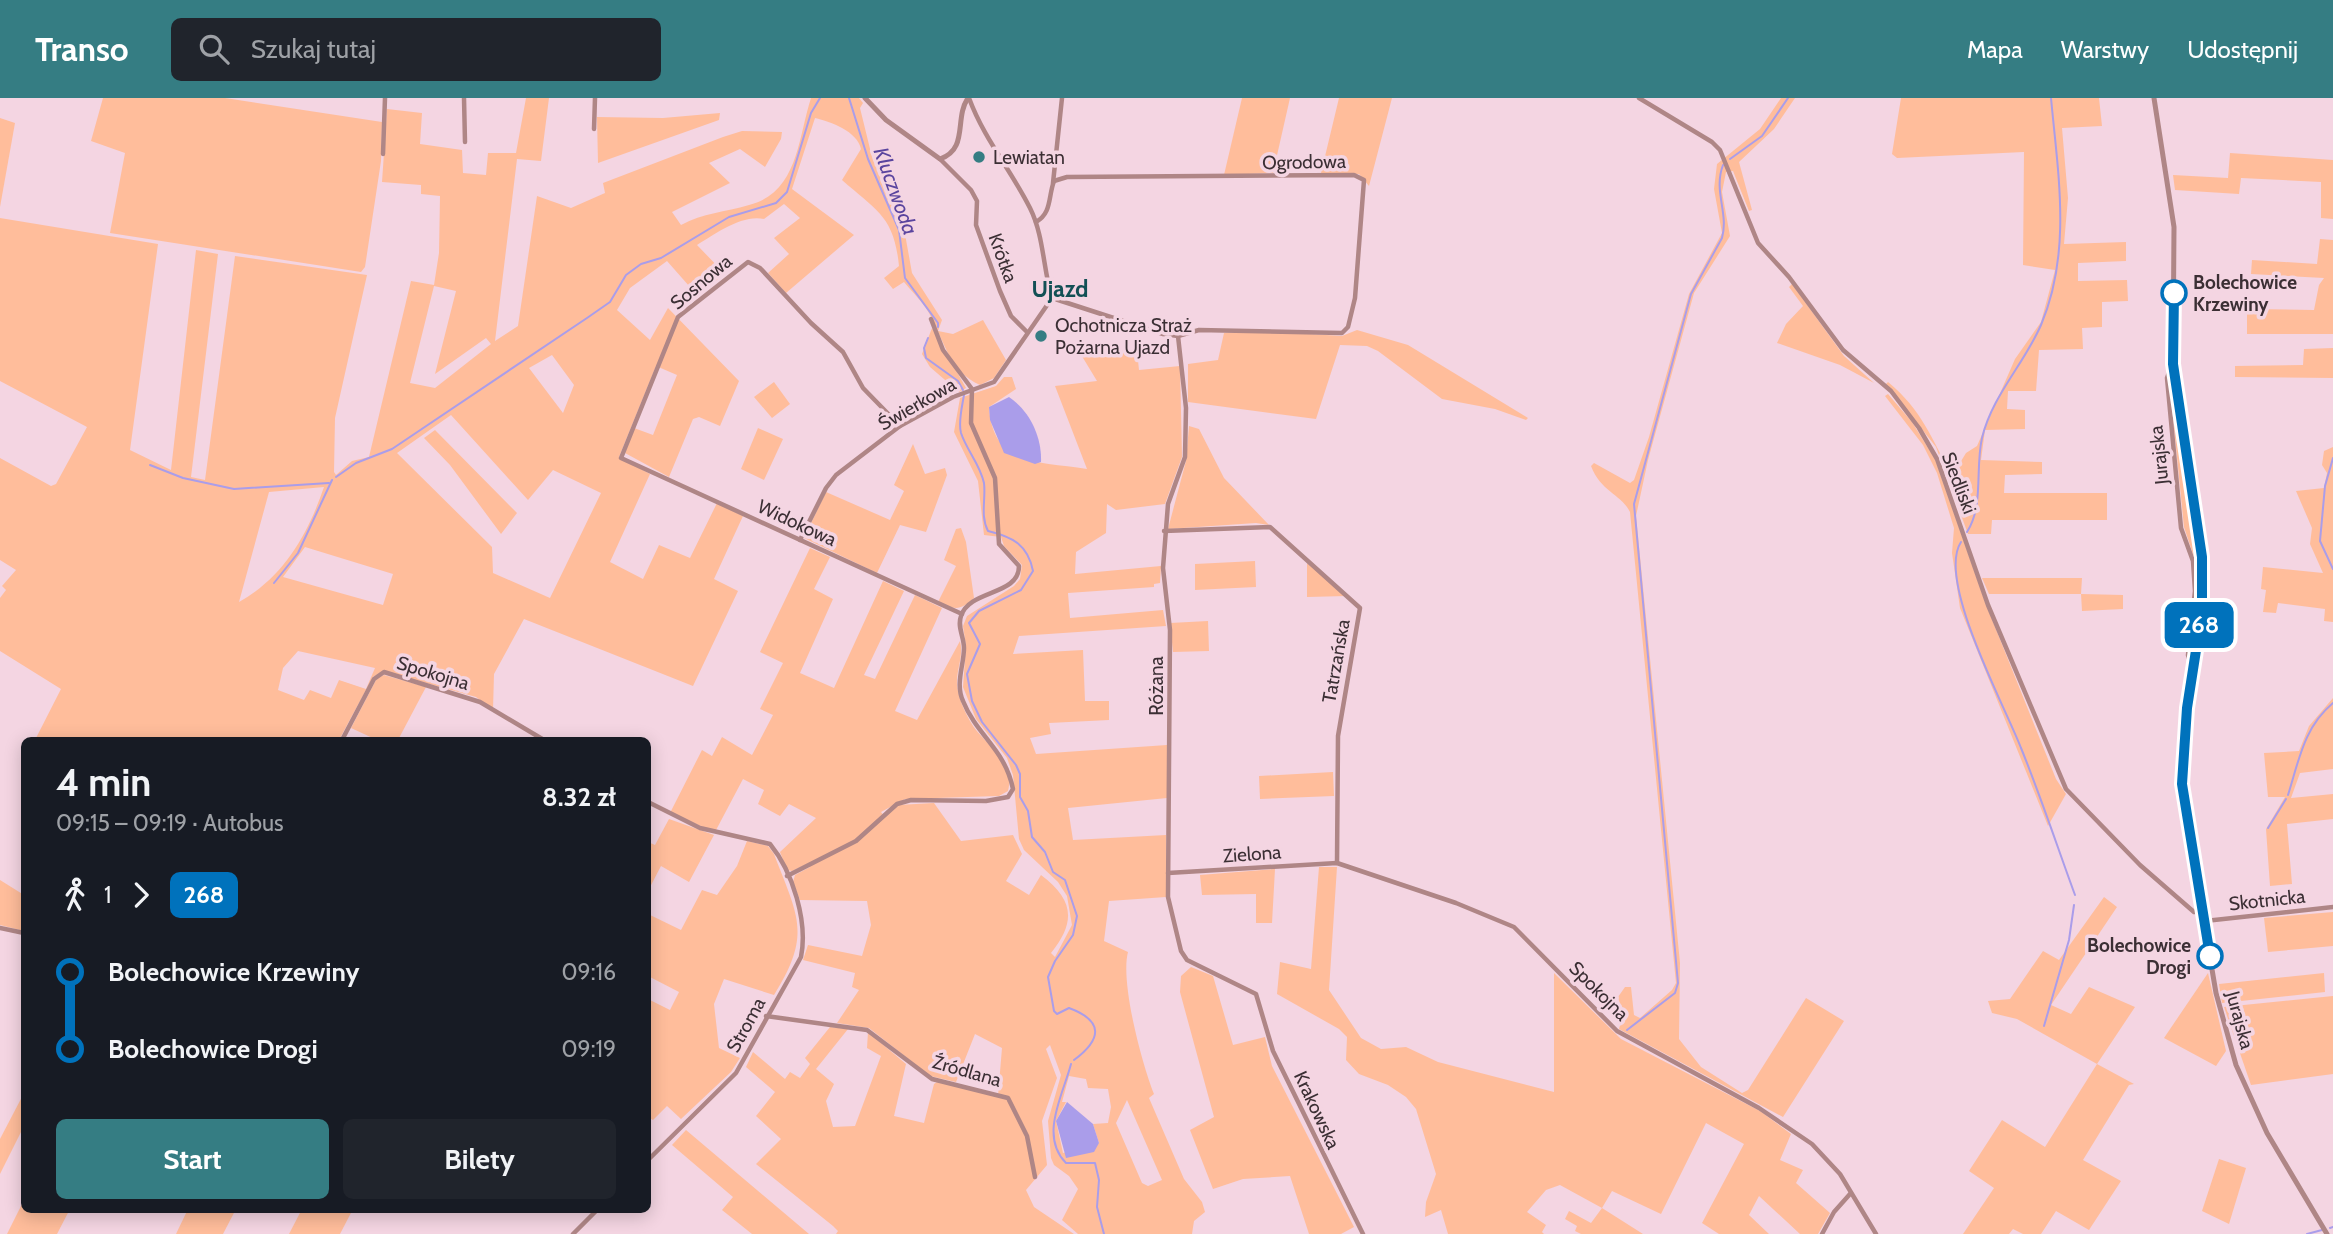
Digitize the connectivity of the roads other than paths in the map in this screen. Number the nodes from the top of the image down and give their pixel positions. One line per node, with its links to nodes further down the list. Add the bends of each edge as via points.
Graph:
1 (385, 98): 11 (street)
2 (464, 98): 10 (street)
3 (595, 98): 9 (street)
4 (865, 98): 12 (street, via 883,118)
5 (968, 98): 12 (street, via 958,144); 14 (street)
6 (1062, 98): 13 (street)
7 (1639, 98): 34 (street, Siedliski, via 1720,150 1758,243 1843,350 1891,391 1919,428 1937,459 1990,608 2059,777 2140,865 2194,912)
8 (2154, 98): 19 (street, Jurajska, via 2173,214)
9 (594, 129)
10 (465, 142)
11 (383, 154)
12 (940, 159): 17 (street, Krótka, via 977,201 976,225 1000,291 1011,316)
13 (1053, 184): 14 (street, via 1049,208 1044,218); 18 (street, Ogrodowa, via 1057,178 1068,177 1354,175 1364,180 1355,298 1347,330 1199,330)
14 (1035, 222): 15 (street)
15 (1052, 298): 17 (street, Świerkowa); 18 (street)
16 (930, 319): 20 (street, via 943,350)
17 (1027, 332): 20 (street, Świerkowa, via 994,382)
18 (1178, 336): 23 (street, Różana, via 1186,408 1185,457)
19 (2173, 364): 26 (street, Jurajska, via 2203,570 2202,612); 26 (street, Jurajska, via 2167,378 2181,528 2193,561 2195,591 2188,655)
20 (972, 389): 21 (street, Świerkowa); 25 (street, via 971,423 994,472 998,533 1003,550 1016,560 1018,575)
21 (900, 426): 22 (street, Sosnowa, via 863,388 843,352 760,268 748,262 678,317); 24 (street, Świerkowa, via 836,475)
22 (621, 458): 24 (street, Widokowa)
23 (1164, 531): 30 (street, Tatrzańska, via 1270,527 1360,608 1338,736); 31 (street, Różana, via 1170,639)
24 (800, 540): 25 (street, Widokowa)
25 (962, 614): 32 (street, via 963,703 1004,759 1012,793 986,801 911,800 897,804 856,841)
26 (2192, 668): 34 (street, Jurajska, via 2182,784)
27 (344, 737): 28 (street, Spokojna, via 374,679 384,672 480,702)
28 (539, 737)
29 (651, 803): 32 (street, via 710,832 766,842 776,851)
30 (1337, 863): 31 (street, Zielona); 42 (street, Spokojna, via 1514,927 1618,1031 1759,1108 1812,1144 1840,1174)
31 (1168, 873): 38 (street, Różana, via 1168,897 1187,960)
32 (787, 876): 39 (street, Stroma, via 804,942 801,957)
33 (2333, 907): 35 (street, Skotnicka)
34 (2202, 912): 35 (street, Jurajska)
35 (2205, 921): 48 (street, Jurajska, via 2218,1005 2236,1065 2267,1133)
36 (0, 928): 37 (street)
37 (21, 932)
38 (1256, 994): 45 (street, Krakowska, via 1273,1051)
39 (766, 1016): 40 (street, Stroma, via 736,1073); 41 (street, Źródlana, via 867,1030 932,1079 1008,1098 1027,1136)
40 (651, 1157)
41 (1035, 1177)
42 (1850, 1194): 46 (street); 47 (street, Spokojna)
43 (594, 1213): 44 (street)
44 (572, 1234)
45 (1363, 1234)
46 (1822, 1234)
47 (1877, 1234)
48 (2327, 1234)

